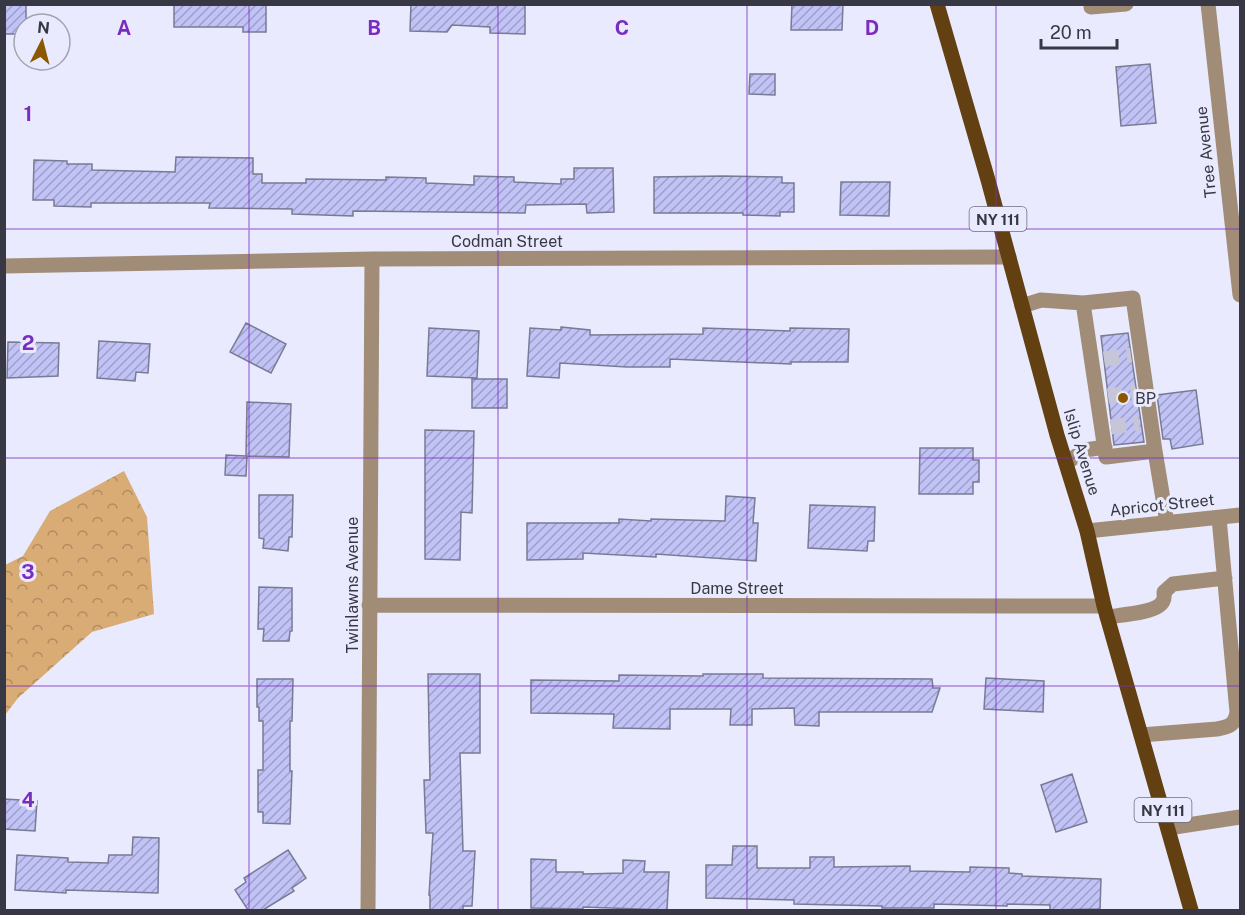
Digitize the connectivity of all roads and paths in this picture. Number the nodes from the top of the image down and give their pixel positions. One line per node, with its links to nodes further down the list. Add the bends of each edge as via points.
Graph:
1 (937, 4): 5 (main road, Islip Avenue / NY 111)
2 (1126, 4): 4 (street)
3 (1208, 4): 8 (street, Tree Avenue)
4 (1092, 7)
5 (1009, 257): 6 (street, Codman Street); 10 (main road, Islip Avenue / NY 111)
6 (372, 259): 7 (street, Codman Street); 19 (street, Twinlawns Avenue)
7 (4, 266)
8 (1240, 295)
9 (1083, 303): 10 (street, via 1041,300); 11 (street, via 1097,359); 12 (street, via 1132,298 1145,422)
10 (1022, 306): 13 (main road, Islip Avenue / NY 111)
11 (1105, 447): 12 (street, via 1106,457); 13 (street, via 1085,450)
12 (1155, 451): 16 (street)
13 (1066, 463): 17 (main road, Islip Avenue / NY 111)
14 (1240, 515): 15 (street, Apricot Street)
15 (1219, 518): 16 (street, Apricot Street); 18 (street)
16 (1167, 523): 17 (street, Apricot Street)
17 (1087, 531): 20 (main road, Islip Avenue / NY 111)
18 (1225, 578): 20 (street, Dame Street, via 1173,584 1164,592 1159,606 1150,610); 21 (street, via 1235,721 1229,727)
19 (369, 605): 20 (street, Dame Street); 24 (street, Twinlawns Avenue)
20 (1106, 611): 21 (main road, Islip Avenue / NY 111)
21 (1142, 735): 23 (main road, Islip Avenue / NY 111)
22 (1240, 817): 23 (street)
23 (1168, 828): 25 (main road, Islip Avenue / NY 111)
24 (368, 910)
25 (1191, 910)

